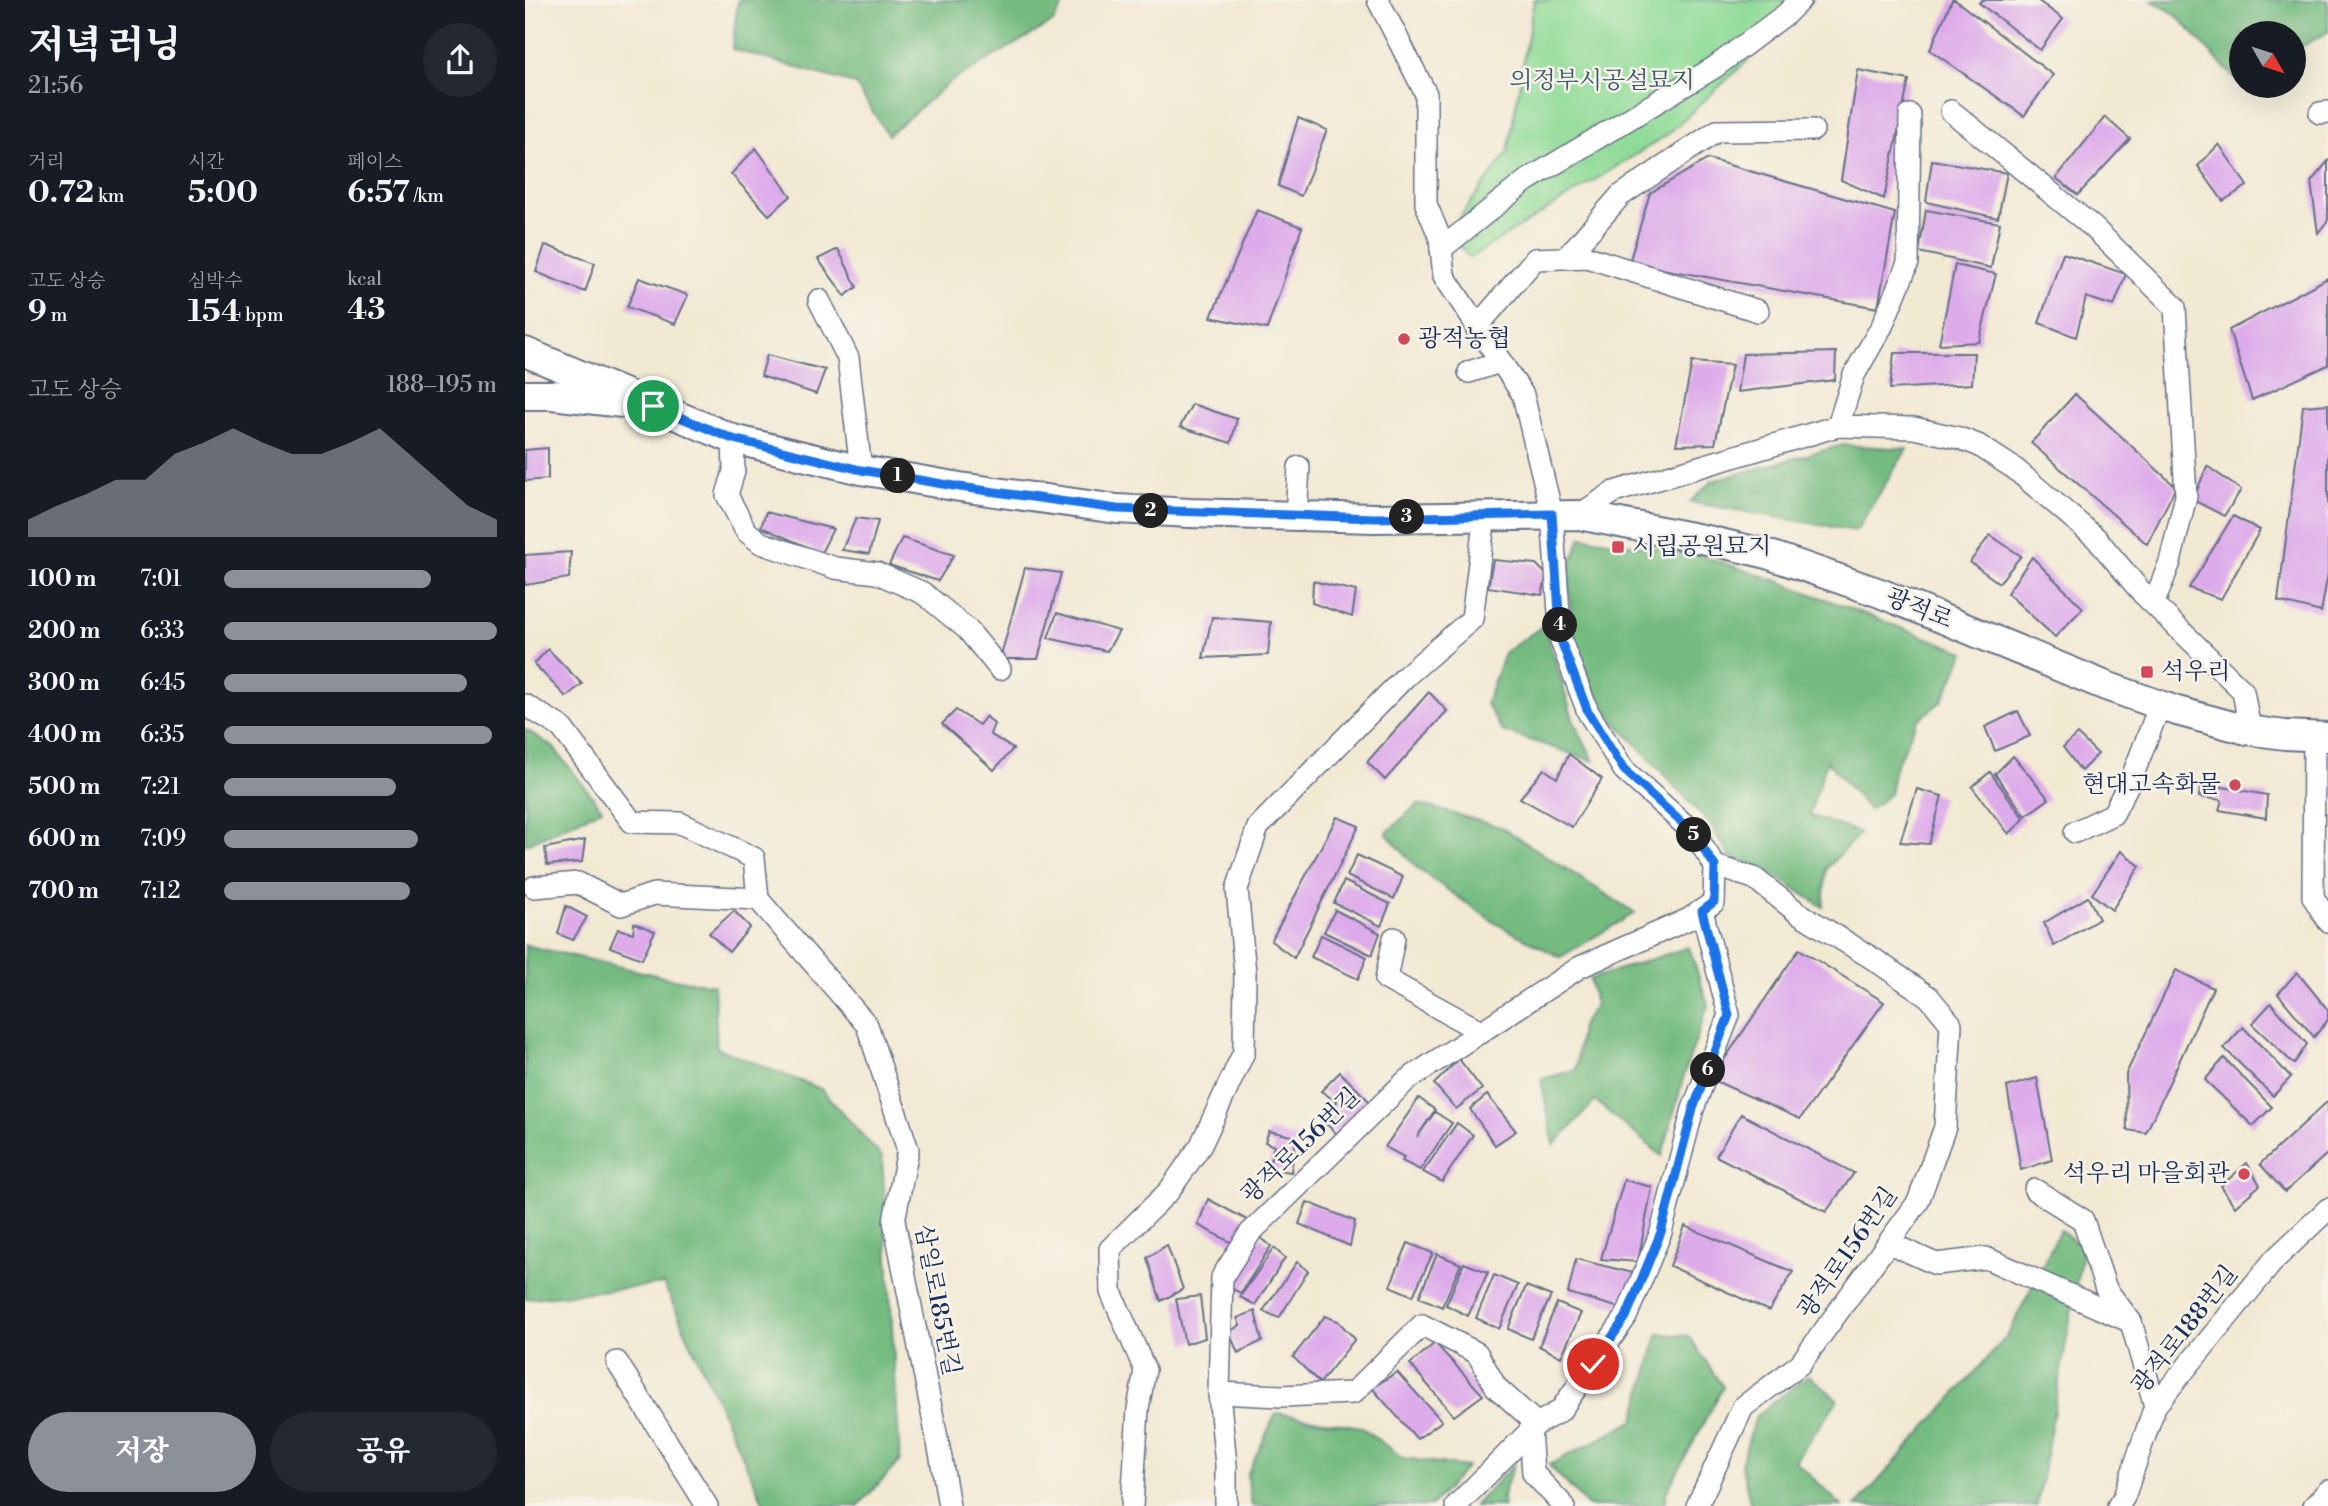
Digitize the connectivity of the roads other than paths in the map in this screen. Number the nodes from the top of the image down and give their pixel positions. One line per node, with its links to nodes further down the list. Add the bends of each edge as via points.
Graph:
1 (1378, 0): 6 (street, via 1426,94 1426,204)
2 (1800, 0): 6 (street, via 1715,67 1526,181)
3 (1951, 111): 23 (street, via 2094,228 2175,307 2186,496 2171,562)
4 (1910, 115): 16 (street, via 1908,262 1882,326 1854,374)
5 (1813, 130): 7 (street, via 1717,131 1620,196)
6 (1441, 249): 10 (street, via 1444,276)
7 (1566, 258): 9 (street, via 1587,257); 10 (street, via 1535,259)
8 (819, 300): 19 (street, via 848,358)
9 (1759, 311)
10 (1476, 328): 12 (street)
11 (525, 352): 15 (main road, 광적로)
12 (1500, 362): 13 (street); 20 (street, via 1523,395)
13 (1469, 372)
14 (525, 395): 15 (main road)
15 (653, 406): 17 (main road, 광적로)
16 (1838, 426): 20 (street, via 1614,492); 23 (street, via 1914,428 1977,445 2040,488 2096,538)
17 (733, 439): 19 (main road, 광적로); 24 (street, via 734,471 727,495 746,531 761,543 835,568 877,573 923,593 967,629)
18 (1300, 467): 22 (street)
19 (861, 470): 22 (main road, 광적로, via 1117,509)
20 (1566, 514): 21 (main road, 광적로); 26 (main road, 광적로, via 1767,554 1881,593); 30 (street, via 1561,641 1588,712 1624,770 1693,833)
21 (1485, 515): 22 (main road, 광적로); 48 (street, via 1472,619 1406,676 1258,827 1237,889 1245,973 1244,1052 1201,1146 1169,1191 1110,1249 1111,1292 1145,1370)
22 (1296, 516)
23 (2154, 603): 27 (street, via 2243,691)
24 (1000, 669)
25 (525, 705): 32 (street, via 561,727 632,822 680,823 754,858)
26 (2160, 705): 27 (main road, 광적로); 29 (street, via 2113,814)
27 (2250, 730): 28 (main road, 광적로)
28 (2321, 737): 34 (street, via 2313,897)
29 (2075, 832)
30 (1715, 866): 33 (street, via 1714,902); 39 (street, 광적로156번길, via 1754,878 1797,912 1929,997 1951,1024 1945,1127 1918,1202)
31 (534, 887): 32 (street, via 578,883 621,905 654,894)
32 (758, 899): 47 (street, 삼일로185번길, via 867,1025 908,1150 894,1221)
33 (1702, 911): 36 (street, 광적로156번길, via 1580,967); 44 (street, via 1729,1015 1693,1109 1661,1232 1626,1317 1560,1411)
34 (2328, 921)
35 (1394, 938): 36 (street, via 1385,979)
36 (1482, 1032): 42 (street, 광적로156번길, via 1407,1080 1250,1233 1222,1277)
37 (2035, 1190): 40 (street, via 2083,1220 2106,1289)
38 (2328, 1209): 43 (street, 광적로188번길, via 2275,1259)
39 (1889, 1243): 40 (street, via 1936,1264 1986,1258); 52 (street, 광적로156번길, via 1800,1364 1743,1407)
40 (2131, 1322): 43 (street)
41 (617, 1362): 46 (street)
42 (1219, 1393): 44 (street, via 1353,1393 1422,1325 1477,1353 1496,1387); 49 (street, 광적로156번길)
43 (2155, 1406): 53 (street, 광적로188번길)
44 (1534, 1427): 50 (street); 51 (street, via 1533,1473)
45 (2328, 1491): 54 (street)
46 (708, 1506)
47 (949, 1506)
48 (1132, 1506)
49 (1226, 1506)
50 (1456, 1506)
51 (1564, 1506)
52 (1696, 1506)
53 (2118, 1506)
54 (2314, 1506)

